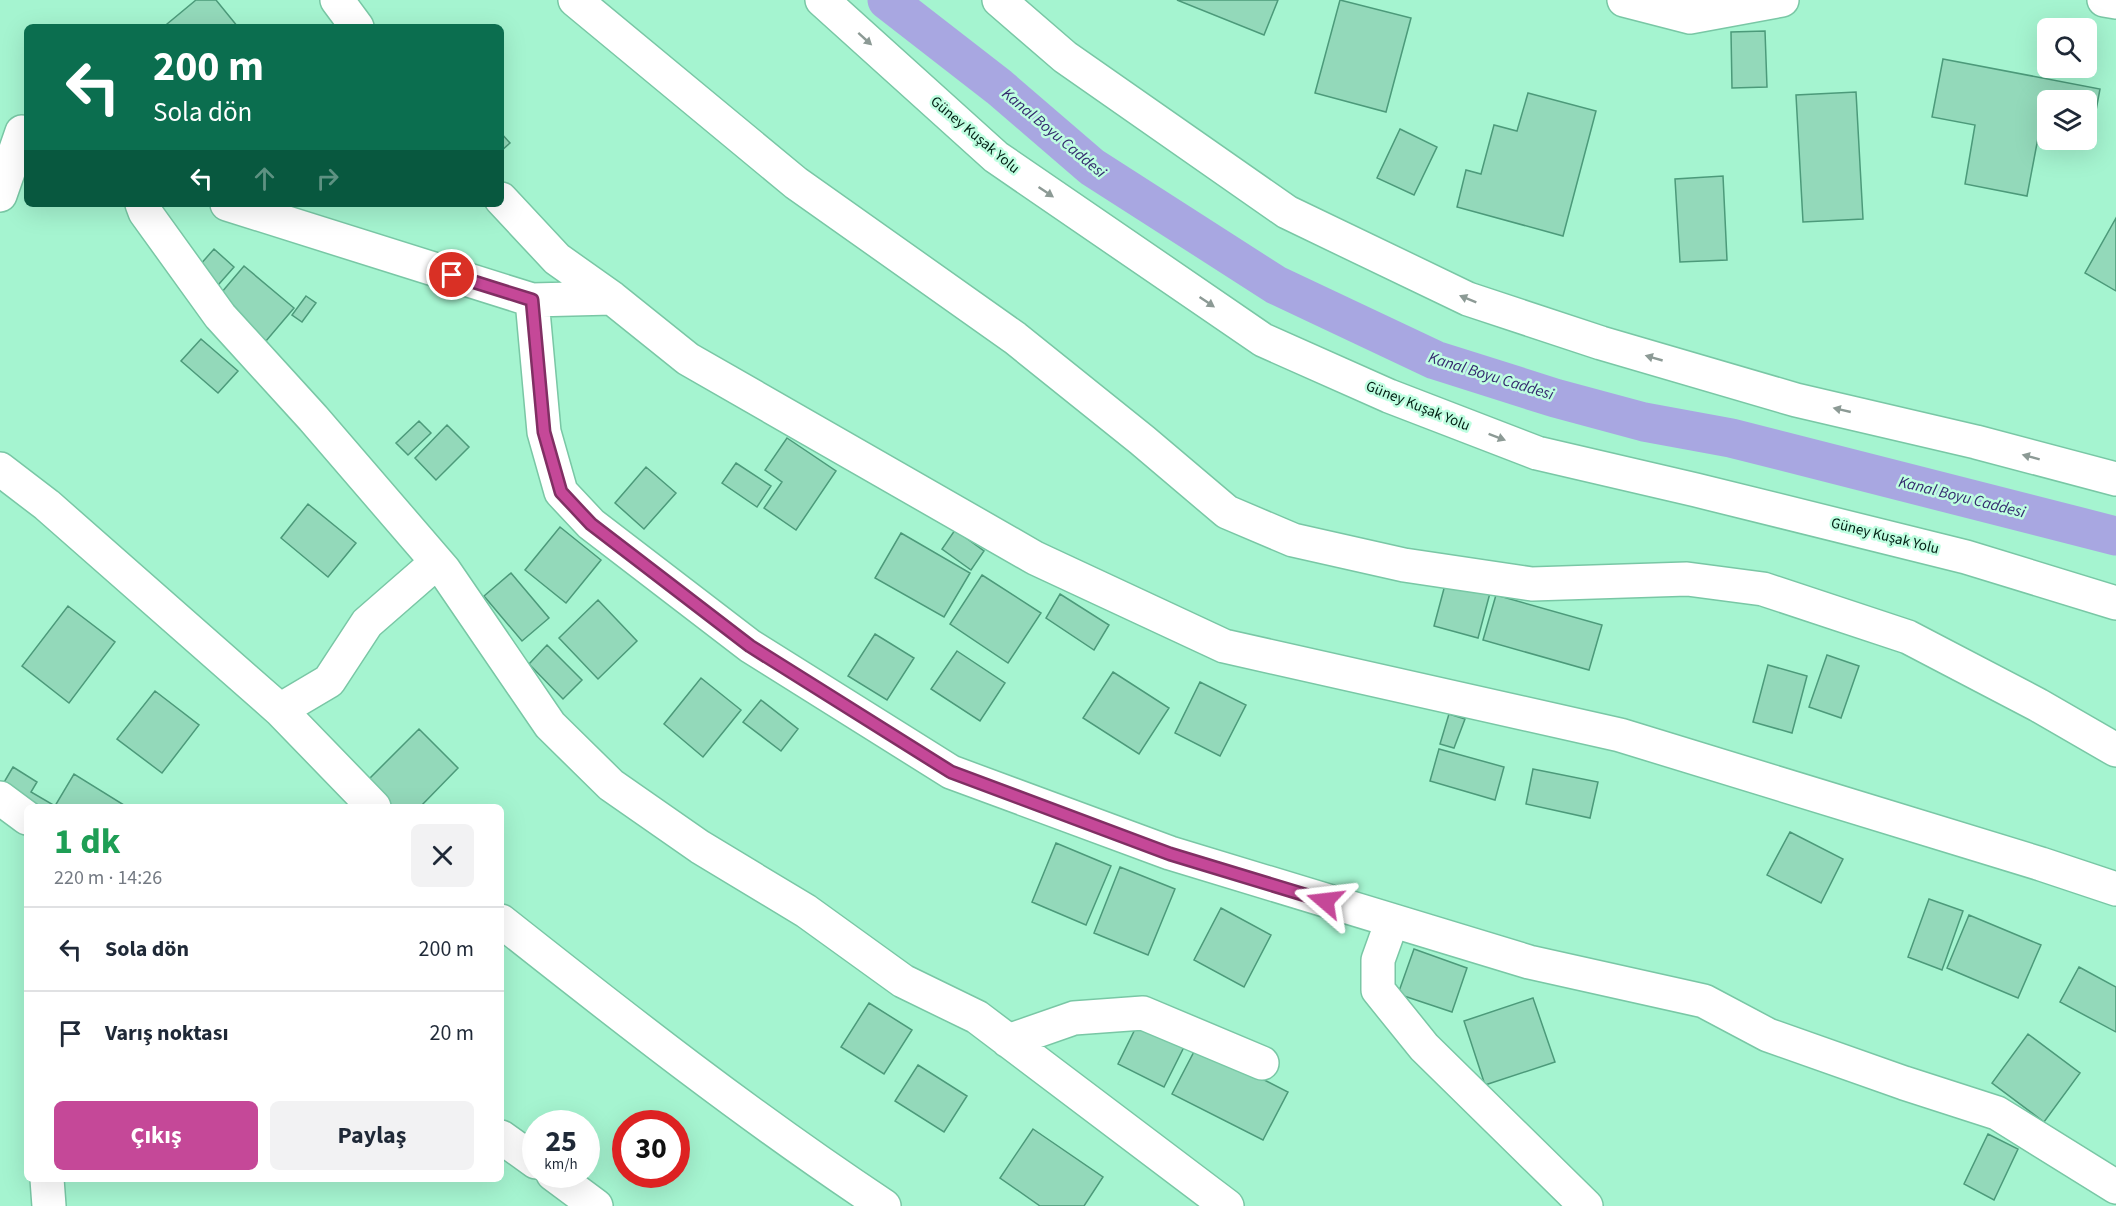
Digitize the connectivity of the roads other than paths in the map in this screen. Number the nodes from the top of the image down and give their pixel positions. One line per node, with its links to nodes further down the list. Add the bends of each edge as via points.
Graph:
1 (337, 0): 9 (street)
2 (575, 0): 22 (street, via 796,183 1015,338 1227,512 1293,540 1404,565 1532,584 1687,579 1763,589 1908,637)
3 (822, 0): 20 (street, Güney Kuşak Yolu, one-way to 20, via 996,157 1263,340 1389,396 1537,453 1966,556)
4 (999, 0): 18 (street, one-way to 4, via 1796,400 1468,299 1287,212 1065,57)
5 (1624, 0): 6 (street, via 1690,17)
6 (1782, 0)
7 (2104, 0): 8 (street)
8 (2116, 2)
9 (355, 24)
10 (16, 129): 11 (street)
11 (0, 195)
12 (504, 202): 15 (street, via 557,259)
13 (143, 207): 19 (street, via 220,316 314,417)
14 (237, 207): 16 (street)
15 (612, 298): 16 (street); 26 (street, via 688,359 1035,558 1224,646 1620,735)
16 (532, 300): 27 (street, via 544,432 561,492 591,524 750,646 951,772 1170,854)
17 (0, 469): 21 (street, via 47,505)
18 (2116, 479)
19 (437, 562): 21 (street, via 367,623 329,681); 29 (street, via 550,725 611,785 700,848 806,910 903,981 977,1017)
20 (2116, 603)
21 (280, 710): 24 (street)
22 (2116, 750)
23 (0, 798): 25 (street)
24 (371, 804)
25 (24, 816)
26 (2116, 889)
27 (1392, 921): 34 (street, via 1529,962 1704,1001 1767,1035 1997,1113); 40 (street, via 1378,960 1378,990 1424,1047)
28 (504, 923): 38 (street, via 803,1152)
29 (1008, 1041): 30 (street, via 1074,1018 1143,1012); 39 (street)
30 (1262, 1063)
31 (504, 1139): 32 (street)
32 (522, 1152)
33 (47, 1182): 36 (street)
34 (2116, 1187)
35 (572, 1188): 37 (street)
36 (49, 1206)
37 (596, 1206)
38 (884, 1206)
39 (1227, 1206)
40 (1586, 1206)

